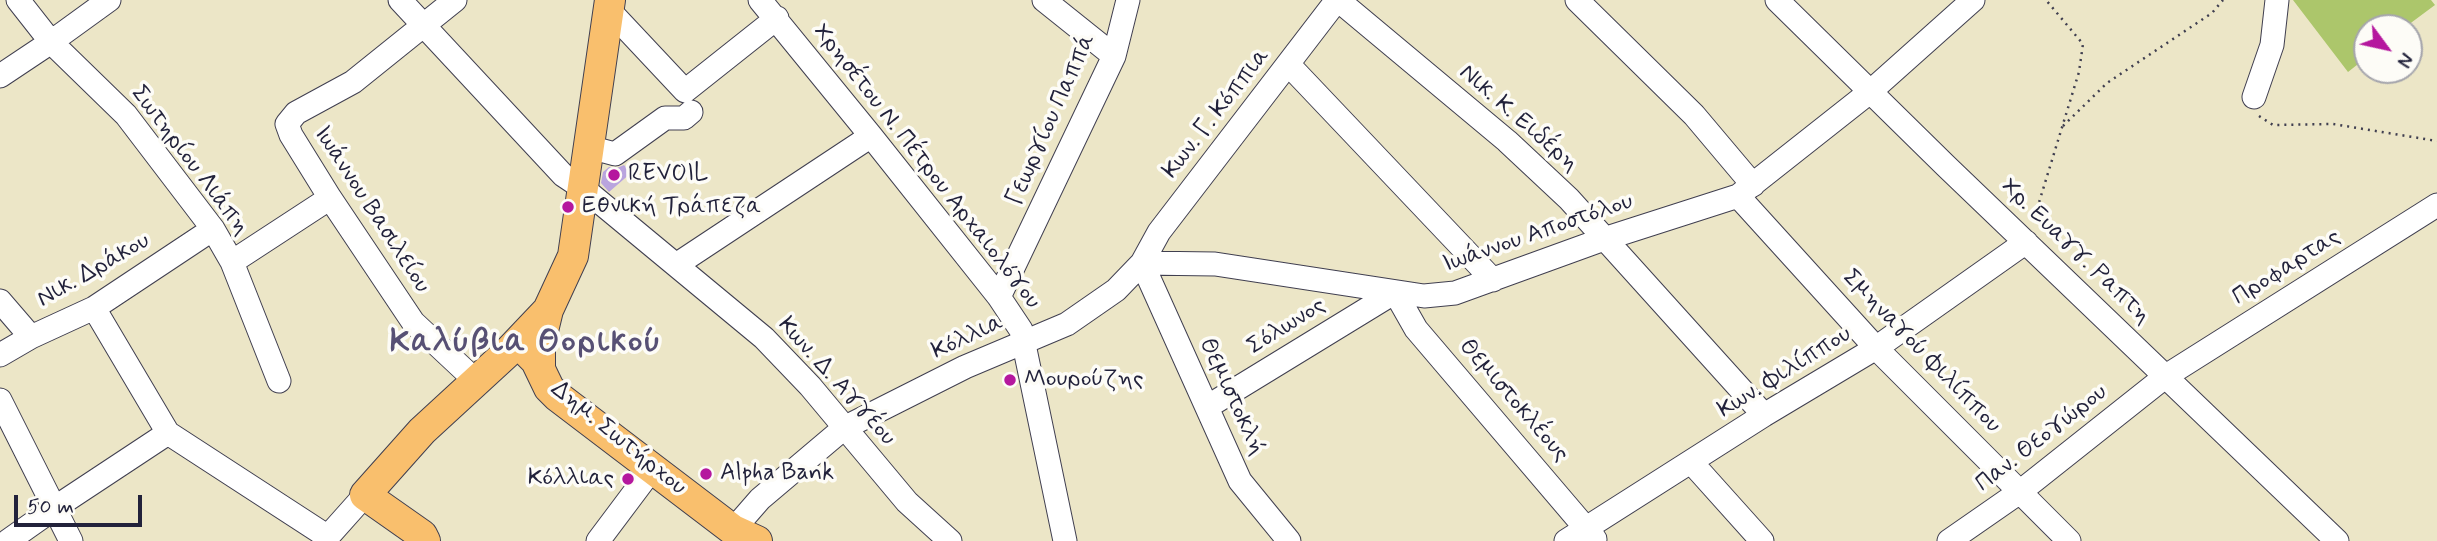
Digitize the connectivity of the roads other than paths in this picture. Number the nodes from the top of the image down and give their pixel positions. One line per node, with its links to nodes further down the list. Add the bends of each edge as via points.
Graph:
1 (18, 0): 16 (street, Σωτηρίου Λιάπη)
2 (109, 0): 16 (street)
3 (401, 0): 15 (street, Κων. Δ. Αγγέου)
4 (455, 0): 15 (street)
5 (760, 0): 14 (street, Χρησέτου Ν. Πέτρου Αρχαιολόγου)
6 (1044, 0): 17 (street)
7 (1128, 0): 17 (street, Γεωργίου Παππά)
8 (1337, 0): 18 (street, Κων. Γ. Κόππια); 30 (street, Νικ. Κ. Ειδέρη, via 1507,141)
9 (1577, 0): 26 (street, Σμηναγού Φιλίππου, via 1695,115)
10 (1777, 0): 20 (street, Χρ. Ευαγγ. Ραπτη)
11 (1973, 0): 20 (street, Ιωάννου Αποστόλου)
12 (2277, 0): 21 (street, via 2272,45)
13 (609, 4): 14 (street, via 685,91); 24 (main road)
14 (777, 18): 23 (street, Χρησέτου Ν. Πέτρου Αρχαιολόγου)
15 (425, 25): 25 (street, Κων. Δ. Αγγέου, via 563,175); 27 (street, Ιωάννου Βασιλείου, via 353,82 296,113 287,124)
16 (51, 42): 19 (street); 29 (street, Σωτηρίου Λιάπη, via 126,115)
17 (1114, 56): 37 (street, Γεωργίου Παππά)
18 (1288, 64): 33 (street, Κων. Γ. Κόππια, via 1159,232); 35 (street)
19 (0, 76)
20 (1871, 91): 26 (street, Ιωάννου Αποστόλου); 31 (street, Χρ. Ευαγγ. Ραπτη)
21 (2254, 97)
22 (691, 112): 24 (street, via 665,118 615,154)
23 (872, 136): 34 (street); 37 (street, Χρησέτου Ν. Πέτρου Αρχαιολόγου)
24 (589, 147): 25 (main road)
25 (584, 190): 34 (street, Κων. Δ. Αγγέου); 40 (main road, via 573,256)
26 (1745, 191): 30 (street, Ιωάννου Αποστόλου); 43 (street, Σμηναγού Φιλίππου)
27 (330, 198): 32 (street, Σωτηρίου Λιάπη); 49 (street, Ιωάννου Βασιλείου, via 413,323)
28 (2437, 205): 47 (street, Προφαρτας)
29 (213, 229): 32 (street, Σωτηρίου Λιάπη); 39 (street, Νικ. Δράκου)
30 (1604, 239): 35 (street, Ιωάννου Αποστόλου); 52 (street, Νικ. Κ. Ειδέρη)
31 (2026, 242): 43 (street, Κων. Φιλίππου); 47 (street, Χρ. Ευαγγ. Ραπτη)
32 (232, 262): 48 (street, Σωτηρίου Λιάπη)
33 (1142, 263): 36 (street, Ιωάννου Αποστόλου, via 1215,264); 42 (street, Κόλλια, via 1116,290 1067,324); 51 (street, Θεμιστοκλή)
34 (676, 265): 53 (street, Κων. Δ. Αγγέου, via 764,338)
35 (1493, 280): 36 (street, Ιωάννου Αποστόλου, via 1455,293 1424,296)
36 (1395, 292): 51 (street, Σόλωνος); 60 (street, Θεμιστοκλέους, via 1416,329)
37 (999, 297): 42 (street, Χρησέτου Ν. Πέτρου Αρχαιολόγου, via 1021,330)
38 (0, 301): 41 (street)
39 (94, 308): 41 (street, Νικ. Δράκου); 54 (street)
40 (548, 310): 44 (main road); 46 (main road)
41 (31, 337): 45 (street, Νικ. Δράκου)
42 (1023, 341): 53 (street, Κόλλια); 68 (street, Χρησέτου Ν. Πέτρου Αρχαιολόγου)
43 (1876, 348): 52 (street, Κων. Φιλίππου); 57 (street, Σμηναγού Φιλίππου)
44 (509, 351): 46 (main road, Δημ. Σωτήρχου, via 530,355); 49 (main road)
45 (0, 355)
46 (540, 369): 56 (main road, Δημ. Σωτήρχου, via 557,396)
47 (2166, 376): 57 (street, Παν. Θεογώρου); 74 (street, Χρ. Ευαγγ. Ραπτη)
48 (279, 381)
49 (476, 381): 58 (main road, via 422,431)
50 (0, 400): 59 (street)
51 (1206, 407): 69 (street, Θεμιστοκλή, via 1240,481)
52 (1764, 415): 55 (street, Κων. Φιλίππου)
53 (844, 428): 61 (street, Κόλλια, via 760,499); 67 (street, Κων. Δ. Αγγέου, via 907,502)
54 (168, 433): 59 (street); 62 (street)
55 (1692, 463): 60 (street, Κων. Φιλίππου); 71 (street)
56 (652, 469): 61 (main road, Δημ. Σωτήρχου); 66 (street)
57 (2021, 491): 72 (street, Παν. Θεογώρου); 73 (street, Σμηναγού Φιλίππου)
58 (365, 495): 62 (street); 65 (main road)
59 (56, 507): 63 (street); 64 (street)
60 (1592, 535): 70 (street, Κων. Φιλίππου)
61 (738, 537)
62 (326, 539)
63 (8, 541)
64 (71, 541)
65 (425, 541)
66 (597, 541)
67 (950, 541)
68 (1065, 541)
69 (1289, 541)
70 (1566, 541)
71 (1762, 541)
72 (1949, 541)
73 (2069, 541)
74 (2337, 541)

